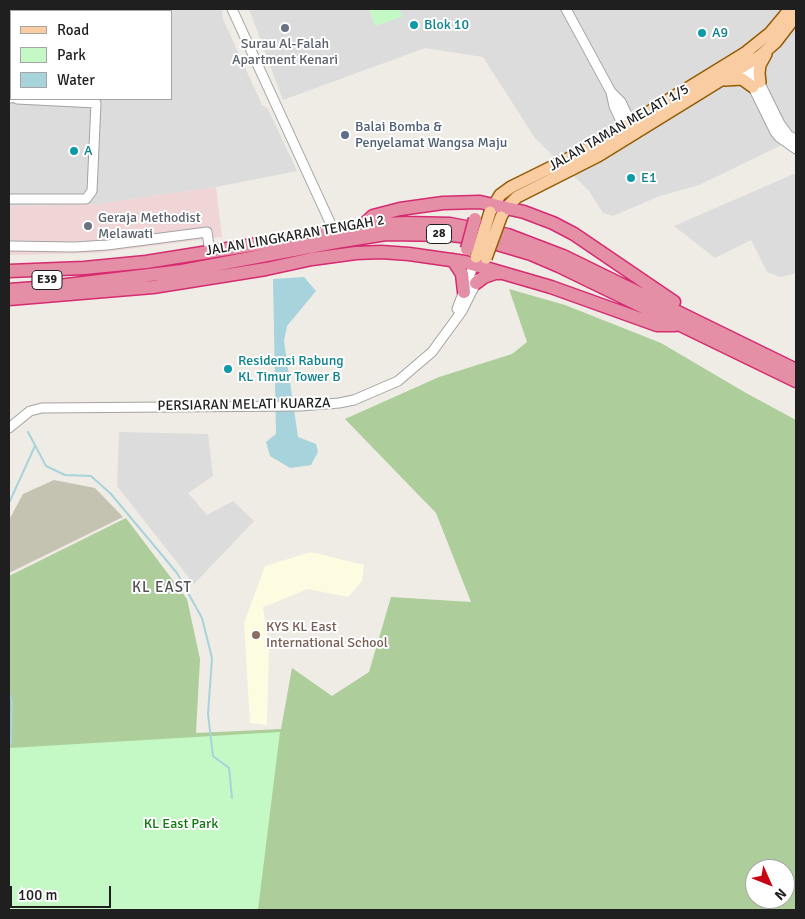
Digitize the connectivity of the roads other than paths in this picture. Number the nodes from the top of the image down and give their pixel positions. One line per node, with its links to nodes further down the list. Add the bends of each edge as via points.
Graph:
1 (232, 9): 19 (street)
2 (566, 9): 12 (street, via 611,92 621,102)
3 (790, 9): 6 (main road, JALAN TAMAN MELATI 1/5)
4 (796, 16): 5 (main road, JALAN TAMAN MELATI 1/5)
5 (770, 48): 6 (main road, JALAN TAMAN MELATI 1/5); 8 (main road, via 760,65)
6 (744, 60): 7 (main road, JALAN TAMAN MELATI 1/5); 8 (street); 12 (main road, JALAN TAMAN MELATI 1/5)
7 (722, 80): 8 (main road, via 742,79); 12 (main road, JALAN TAMAN MELATI 1/5)
8 (757, 85): 13 (street, via 780,124); 14 (street, via 775,132)
9 (50, 100): 10 (street)
10 (82, 101): 11 (street)
11 (96, 101): 15 (street, via 92,191 86,199)
12 (630, 130): 17 (main road, JALAN TAMAN MELATI 1/5, via 598,156)
13 (796, 140)
14 (796, 149)
15 (9, 200)
16 (467, 203): 17 (highway, via 480,202); 18 (highway, via 400,209 373,216); 23 (highway, bridge, via 475,219)
17 (498, 207): 23 (main road, bridge); 34 (highway, via 524,212 574,234)
18 (361, 227): 19 (highway, JALAN LINGKARAN TENGAH 2 / 28); 34 (highway, JALAN LINGKARAN TENGAH 2 / 28, via 430,223 508,236 564,256)
19 (334, 231): 21 (highway, JALAN LINGKARAN TENGAH 2 / 28)
20 (9, 246): 21 (street, via 74,247 207,232)
21 (210, 253): 24 (highway, JALAN LINGKARAN TENGAH 2 / 28, via 146,262)
22 (450, 259): 23 (highway, via 463,254); 30 (highway, via 462,274); 31 (highway, via 356,253 154,287)
23 (478, 259): 25 (highway); 28 (street, PERSIARAN MELATI KUARZA); 30 (street, PERSIARAN MELATI KUARZA)
24 (9, 272)
25 (510, 274): 28 (highway, via 495,273); 33 (highway, via 656,324)
26 (9, 282): 27 (highway, E39, via 73,278)
27 (83, 283): 29 (highway, JALAN LINGKARAN TENGAH 2 / 28); 33 (highway, JALAN LINGKARAN TENGAH 2 / 28, via 182,271 386,234 431,234 476,238 531,254)
28 (476, 283): 32 (street, PERSIARAN MELATI KUARZA)
29 (9, 290)
30 (464, 292): 32 (street, PERSIARAN MELATI KUARZA)
31 (9, 299)
32 (454, 322): 37 (street, PERSIARAN MELATI KUARZA, via 432,352 398,381 354,400 300,406 42,408 30,411)
33 (680, 325): 36 (highway, JALAN LINGKARAN TENGAH 2 / 28)
34 (711, 328): 35 (highway, JALAN LINGKARAN TENGAH 2 / 28)
35 (796, 370)
36 (796, 381)
37 (9, 428)

